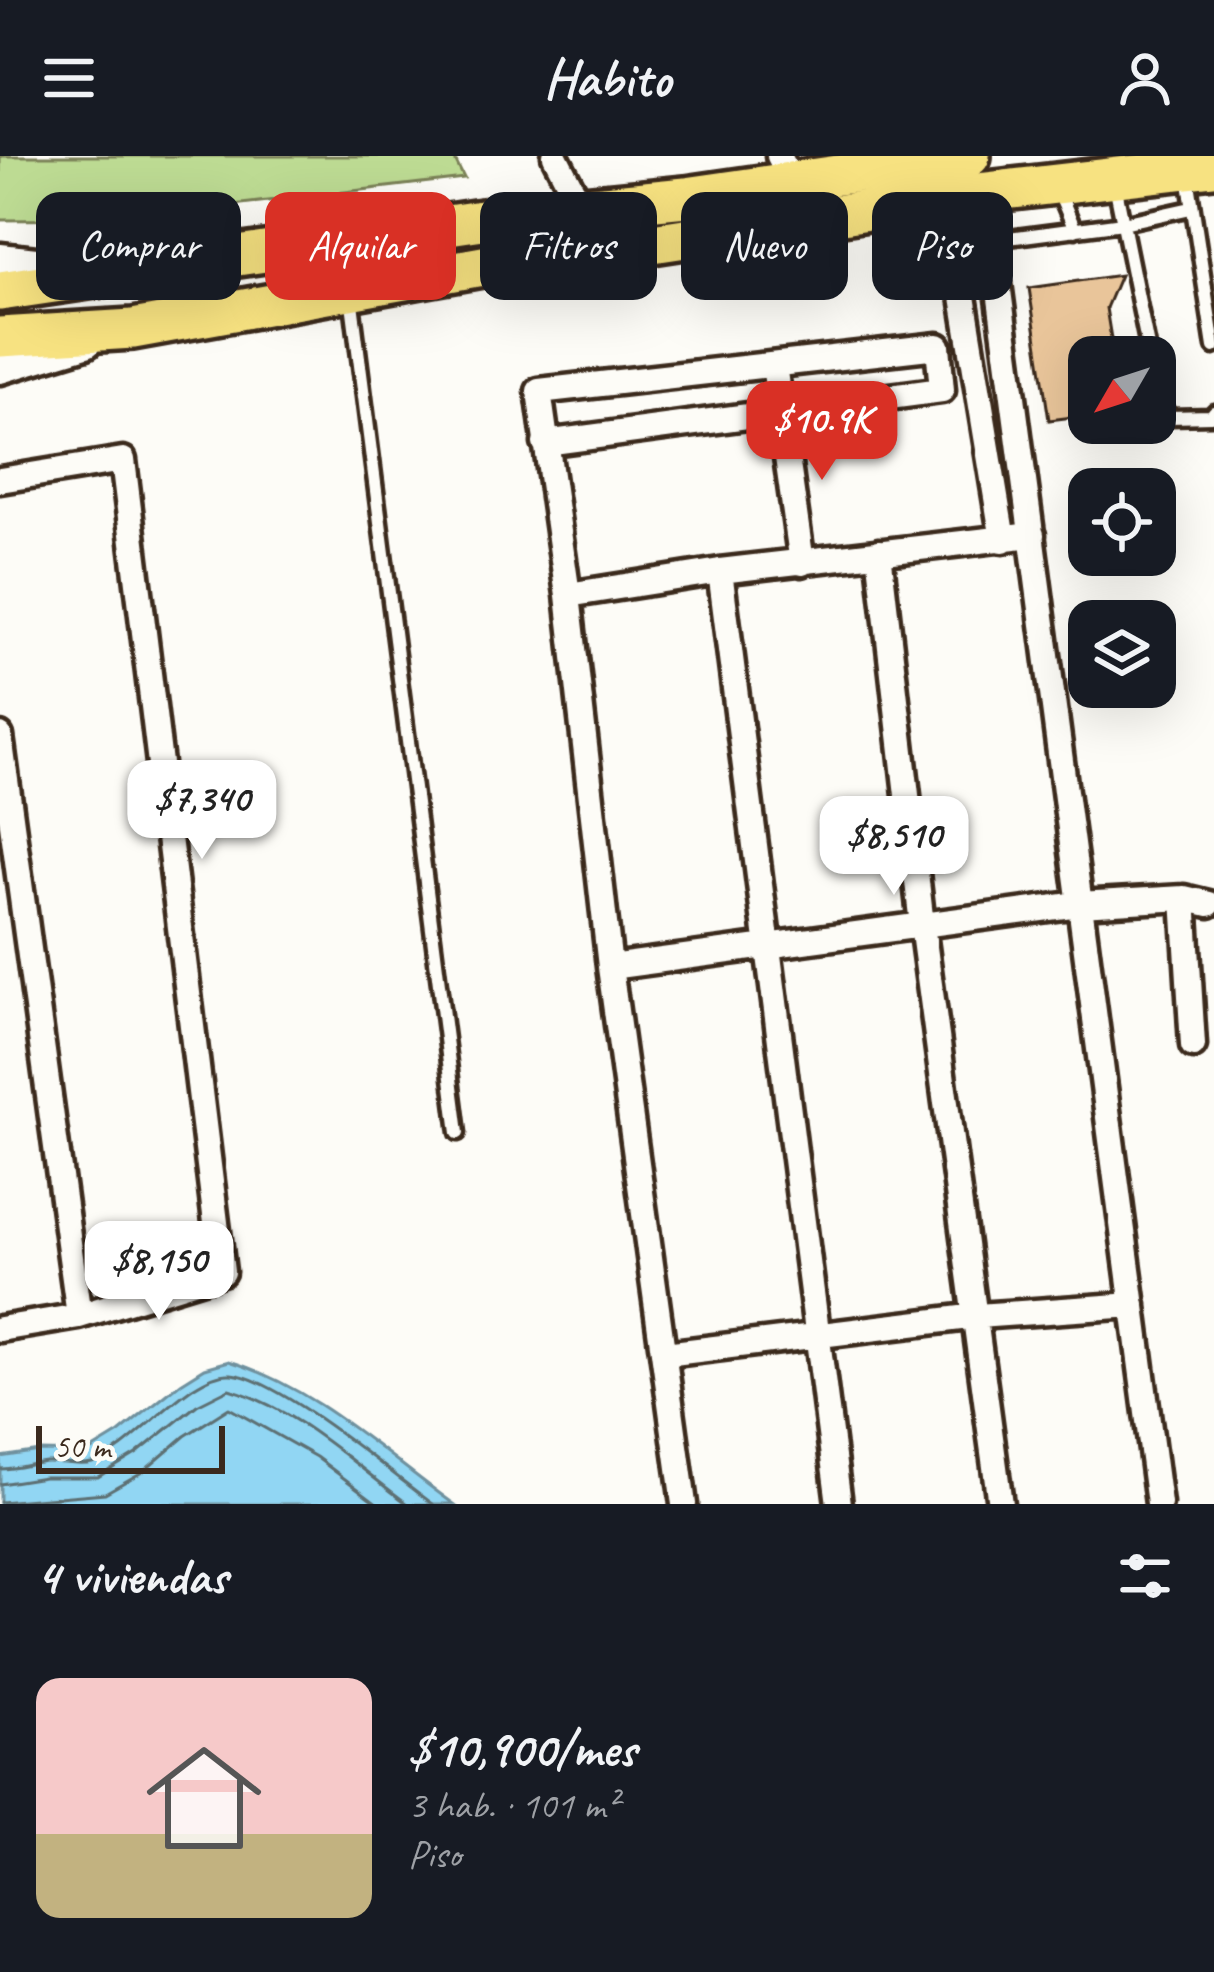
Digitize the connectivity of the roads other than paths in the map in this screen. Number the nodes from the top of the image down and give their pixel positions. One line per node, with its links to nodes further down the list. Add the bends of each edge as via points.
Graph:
1 (555, 156): 7 (street)
2 (970, 156): 4 (main road)
3 (1201, 167): 5 (main road); 10 (lane)
4 (786, 170): 8 (main road)
5 (1114, 177): 6 (main road); 13 (lane)
6 (1056, 184): 9 (main road); 14 (lane)
7 (573, 192)
8 (740, 192)
9 (994, 192)
10 (1191, 208): 13 (lane); 29 (lane)
11 (681, 219): 19 (main road, via 580,254)
12 (480, 220): 16 (main road)
13 (1123, 223): 14 (lane); 27 (lane)
14 (1075, 230): 15 (lane)
15 (1013, 239)
16 (241, 256)
17 (0, 259): 18 (street)
18 (36, 263)
19 (456, 270)
20 (36, 286): 21 (main road)
21 (0, 291)
22 (291, 300): 26 (main road)
23 (352, 300): 49 (lane)
24 (963, 300): 38 (street)
25 (1001, 300): 37 (street)
26 (134, 329): 28 (main road); 31 (street)
27 (1146, 336)
28 (0, 337)
29 (1214, 347)
30 (774, 365): 32 (street); 32 (street, via 938,346 942,390); 35 (street, via 539,391)
31 (0, 368)
32 (782, 412): 35 (street); 40 (street)
33 (1214, 412): 34 (lane)
34 (1176, 418)
35 (545, 443): 42 (street)
36 (0, 480): 51 (street, via 123,460 222,1273)
37 (1032, 535): 38 (street); 44 (street)
38 (1003, 540): 39 (street)
39 (879, 552): 40 (street); 45 (street)
40 (802, 562): 41 (street)
41 (720, 572): 42 (street); 46 (street)
42 (568, 595): 47 (street)
43 (0, 736): 51 (street)
44 (1079, 904): 45 (street); 48 (street, via 1196,901); 50 (street)
45 (922, 925): 46 (street); 52 (street)
46 (769, 945): 47 (street); 54 (street)
47 (610, 967): 55 (street)
48 (1193, 1045)
49 (458, 1132)
50 (1133, 1305): 52 (street); 59 (street)
51 (79, 1316): 53 (street)
52 (977, 1316): 54 (street); 58 (street)
53 (0, 1329)
54 (820, 1337): 55 (street); 57 (street)
55 (665, 1354): 56 (street)
56 (684, 1504)
57 (839, 1504)
58 (1000, 1504)
59 (1159, 1504)

